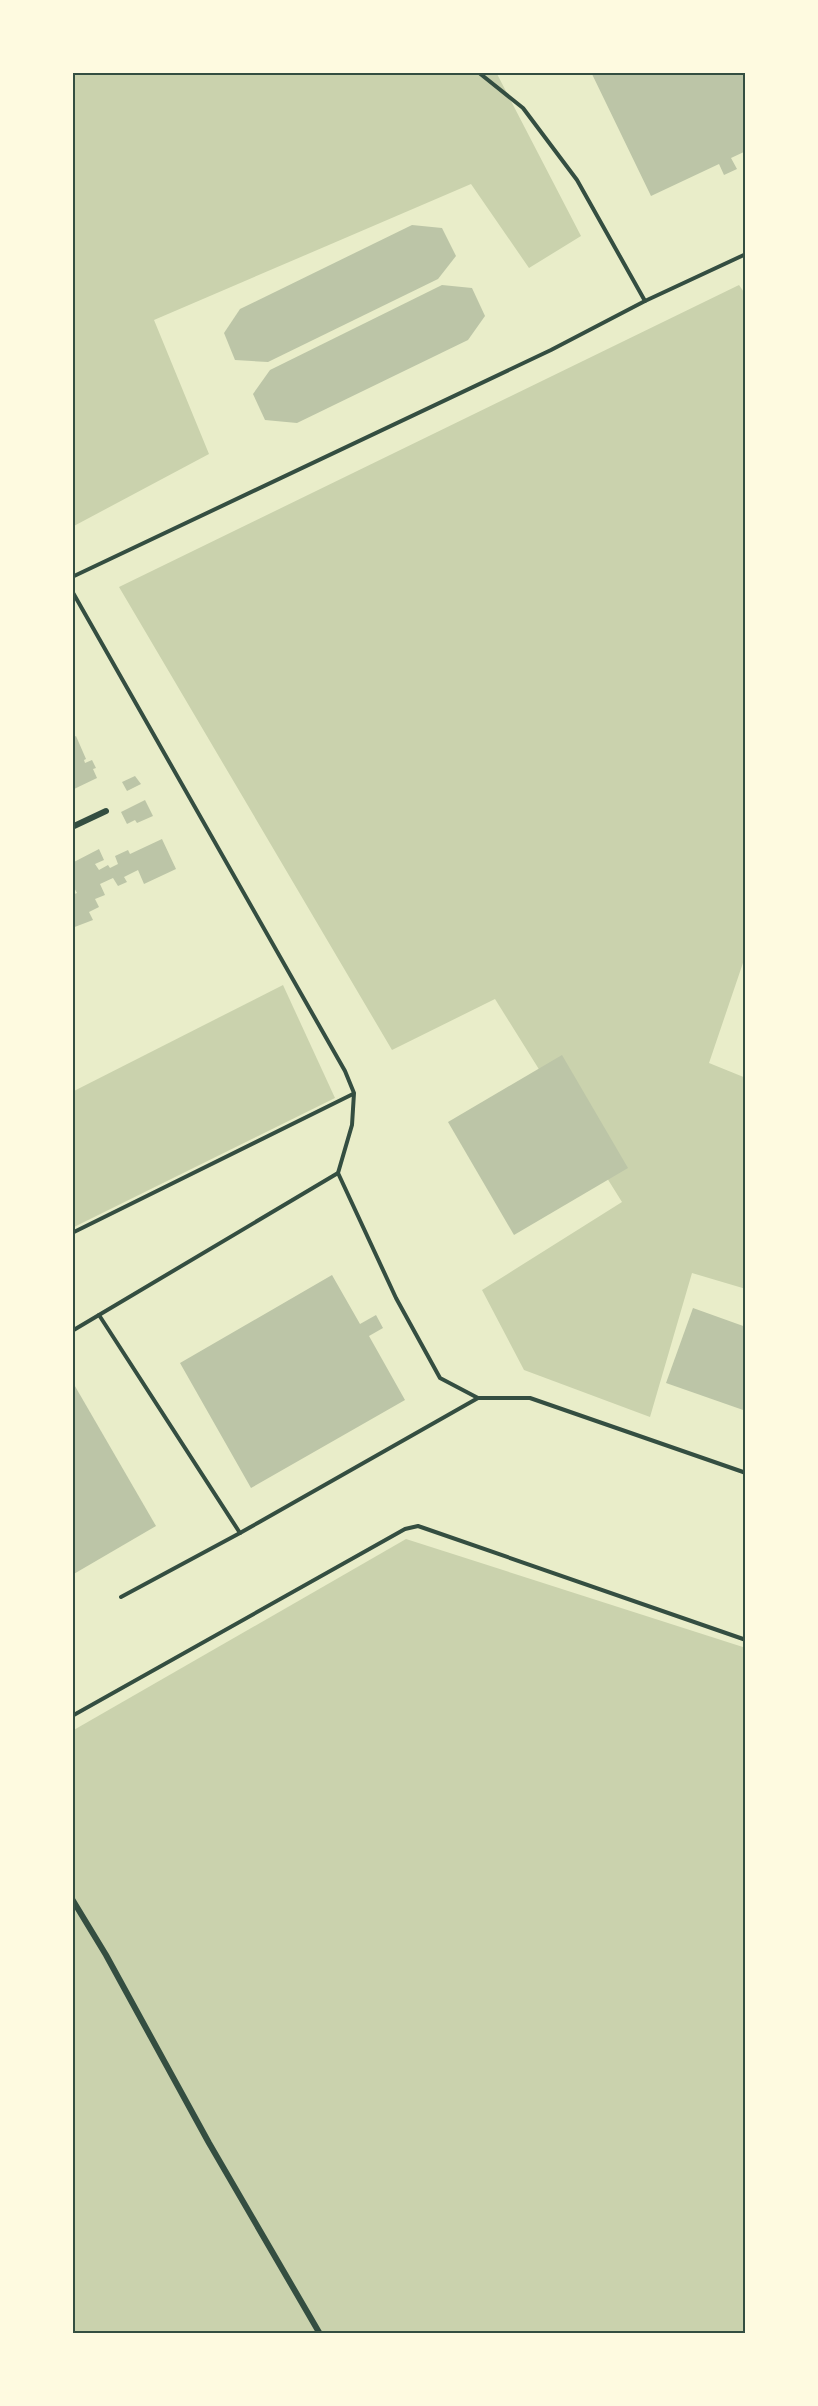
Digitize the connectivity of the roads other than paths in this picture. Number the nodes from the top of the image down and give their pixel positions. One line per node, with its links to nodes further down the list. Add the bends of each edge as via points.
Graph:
1 (477, 72): 3 (lane, via 523,108 577,180)
2 (746, 254): 3 (lane)
3 (645, 301): 4 (lane, via 551,350)
4 (72, 577)
5 (72, 591): 8 (lane, via 339,1061)
6 (106, 811): 7 (street)
7 (72, 827)
8 (354, 1094): 9 (lane, via 352,1125); 10 (lane)
9 (338, 1173): 11 (lane); 13 (lane, via 396,1298 440,1378)
10 (72, 1233)
11 (99, 1315): 12 (lane); 15 (lane)
12 (72, 1331)
13 (478, 1398): 14 (lane, via 530,1398); 15 (lane)
14 (746, 1473)
15 (240, 1533): 16 (lane)
16 (121, 1597)
17 (746, 1640): 18 (lane, via 418,1526 405,1529)
18 (72, 1716)
19 (72, 1899): 20 (street)
20 (320, 2334)

